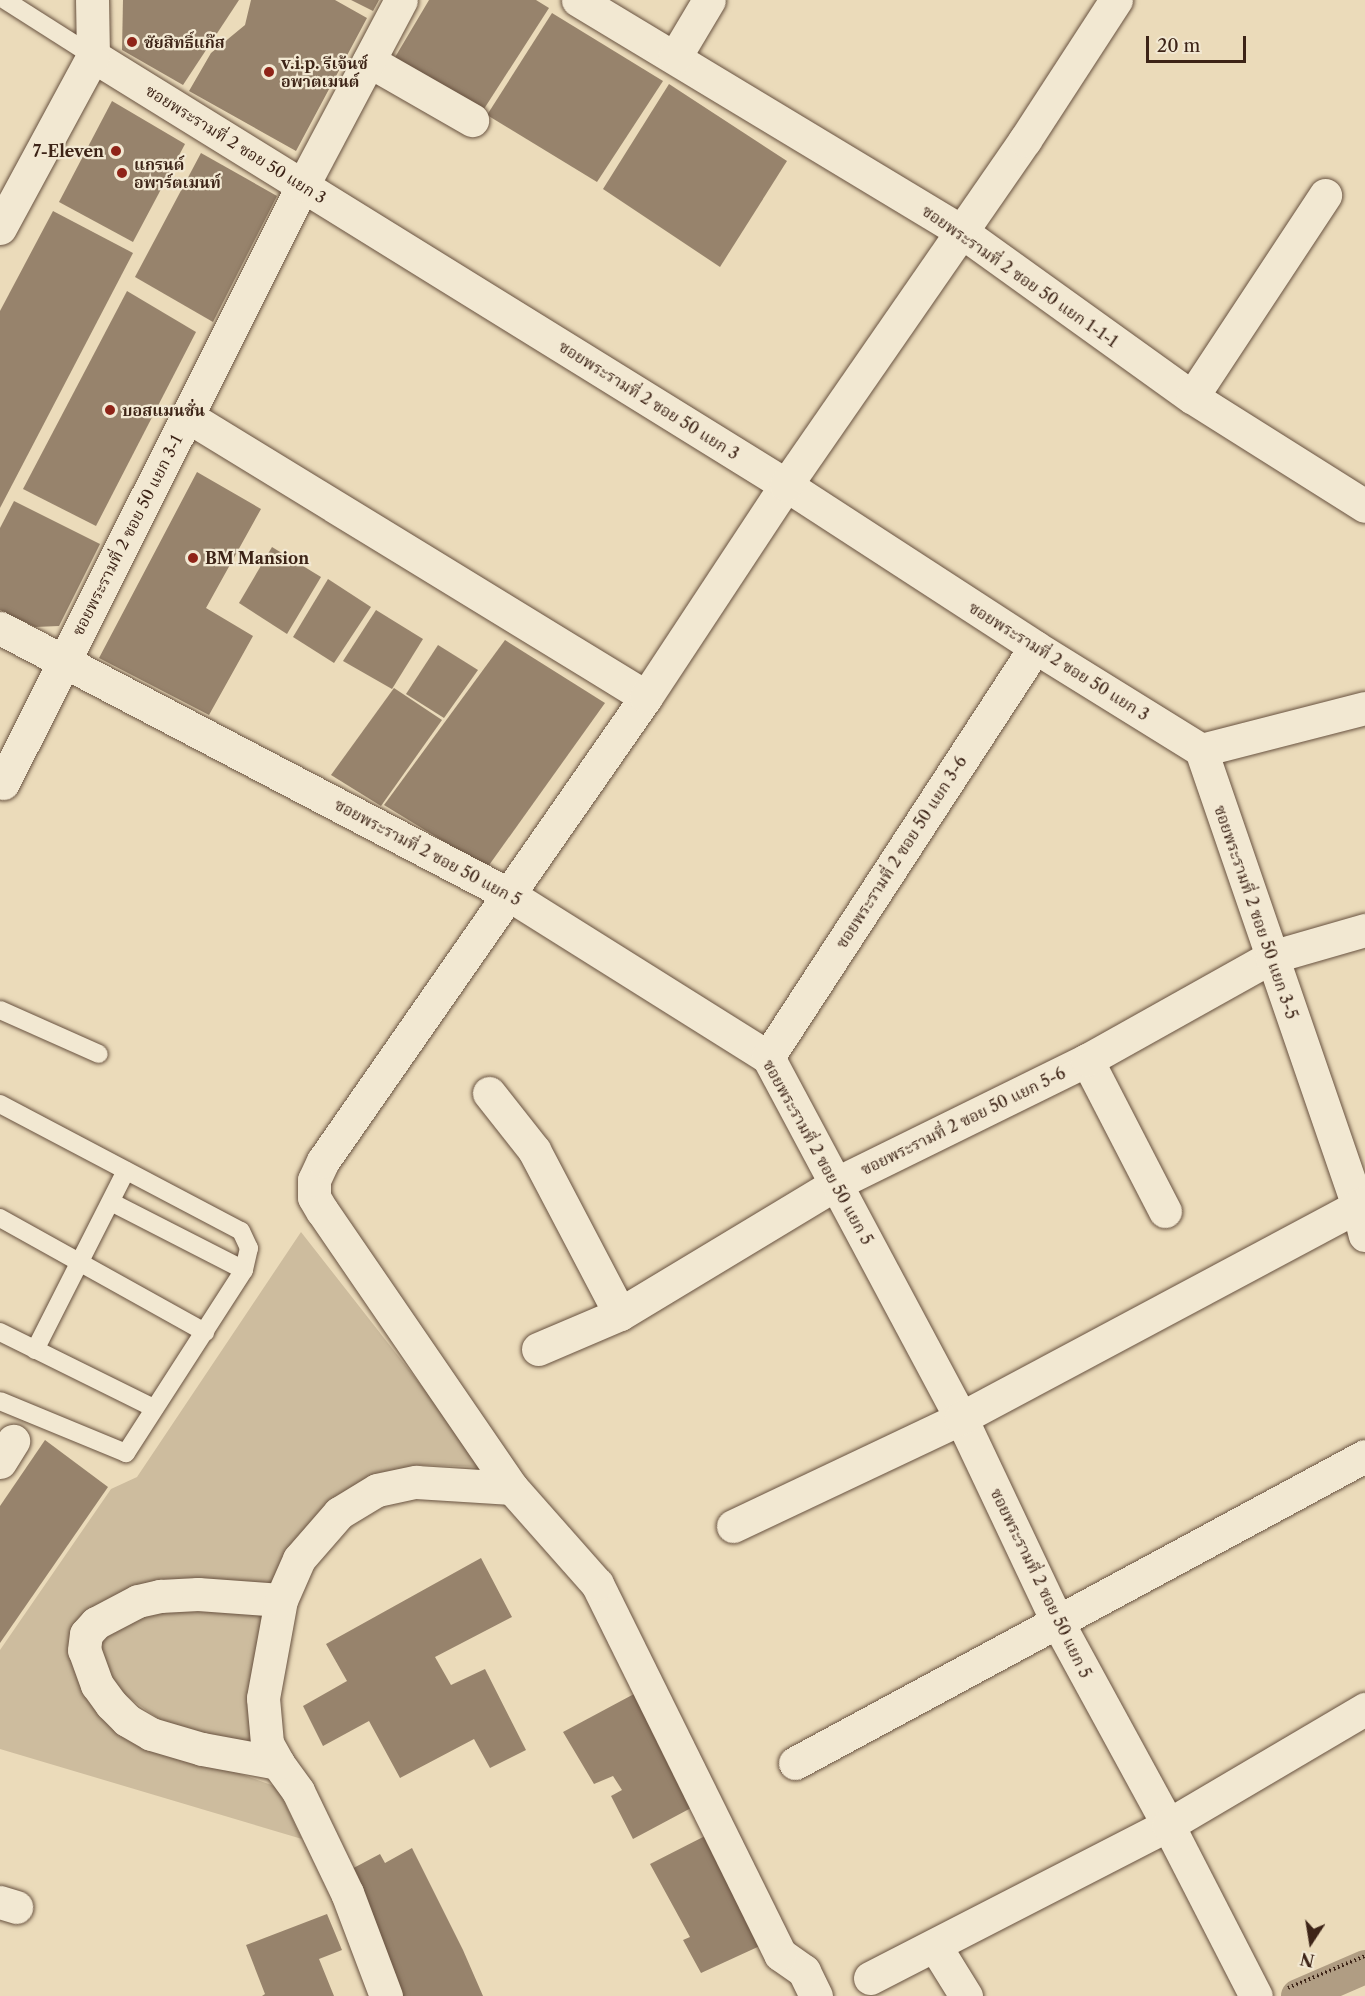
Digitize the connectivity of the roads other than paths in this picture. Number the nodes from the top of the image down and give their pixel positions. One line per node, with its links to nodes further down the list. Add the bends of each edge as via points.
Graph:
1 (5, 0): 7 (lane)
2 (92, 0): 7 (street)
3 (401, 0): 9 (street, ซอยพระรามที่ 2 ซอย 50 แยก 3-1)
4 (578, 0): 8 (street, ซอยพระรามที่ 2 ซอย 50 แยก 1-1-1)
5 (709, 0): 8 (street)
6 (1116, 0): 14 (street)
7 (93, 56): 11 (street, ซอยพระรามที่ 2 ซอย 50 แยก 3); 13 (street)
8 (675, 57): 14 (street, ซอยพระรามที่ 2 ซอย 50 แยก 1-1-1)
9 (369, 61): 10 (street); 11 (street, ซอยพระรามที่ 2 ซอย 50 แยก 3-1)
10 (472, 120)
11 (303, 185): 16 (street, ซอยพระรามที่ 2 ซอย 50 แยก 3-1); 17 (street, ซอยพระรามที่ 2 ซอย 50 แยก 3)
12 (1325, 195): 15 (street)
13 (0, 228)
14 (962, 232): 15 (street, ซอยพระรามที่ 2 ซอย 50 แยก 1-1-1); 17 (street)
15 (1192, 398): 18 (street, ซอยพระรามที่ 2 ซอย 50 แยก 1-1-1)
16 (187, 416): 21 (street, ซอยพระรามที่ 2 ซอย 50 แยก 3-1); 22 (street)
17 (786, 485): 20 (street, ซอยพระรามที่ 2 ซอย 50 แยก 3); 22 (street)
18 (1365, 506)
19 (0, 628): 21 (street, ซอยพระรามที่ 2 ซอย 50 แยก 5)
20 (1035, 647): 24 (street, ซอยพระรามที่ 2 ซอย 50 แยก 3); 31 (street, ซอยพระรามที่ 2 ซอย 50 แยก 3-6)
21 (64, 660): 25 (street, ซอยพระรามที่ 2 ซอย 50 แยก 3-1); 26 (street, ซอยพระรามที่ 2 ซอย 50 แยก 5)
22 (646, 697): 26 (street)
23 (1365, 708): 24 (street)
24 (1201, 750): 28 (street, ซอยพระรามที่ 2 ซอย 50 แยก 3-5)
25 (3, 783)
26 (508, 894): 31 (street, ซอยพระรามที่ 2 ซอย 50 แยก 5); 53 (street, via 323,1161 314,1180 314,1197)
27 (1365, 930): 28 (street, ซอยพระรามที่ 2 ซอย 50 แยก 5-6)
28 (1271, 957): 32 (street, ซอยพระรามที่ 2 ซอย 50 แยก 5-6); 38 (street, ซอยพระรามที่ 2 ซอย 50 แยก 3-5)
29 (0, 1010): 30 (lane)
30 (99, 1054)
31 (768, 1057): 36 (street, ซอยพระรามที่ 2 ซอย 50 แยก 5)
32 (1086, 1060): 36 (street, ซอยพระรามที่ 2 ซอย 50 แยก 5-6); 39 (street)
33 (489, 1093): 44 (street, via 534,1150)
34 (0, 1104): 35 (lane)
35 (126, 1172): 37 (lane); 43 (lane, via 241,1231 249,1248)
36 (837, 1183): 44 (street, ซอยพระรามที่ 2 ซอย 50 แยก 5-6); 51 (street, ซอยพระรามที่ 2 ซอย 50 แยก 5)
37 (111, 1202): 42 (lane); 43 (lane)
38 (1361, 1203): 41 (street, ซอยพระรามที่ 2 ซอย 50 แยก 3-5); 51 (street)
39 (1165, 1211)
40 (0, 1218): 42 (lane)
41 (1365, 1235)
42 (79, 1264): 46 (lane); 48 (lane)
43 (244, 1270): 46 (lane)
44 (620, 1314): 47 (street, ซอยพระรามที่ 2 ซอย 50 แยก 5-6)
45 (0, 1332): 48 (lane)
46 (206, 1332): 50 (lane)
47 (538, 1349)
48 (35, 1350): 50 (lane)
49 (0, 1401): 50 (lane, via 126,1453)
50 (154, 1408)
51 (961, 1418): 54 (street); 56 (street, ซอยพระรามที่ 2 ซอย 50 แยก 5)
52 (1365, 1456): 56 (street)
53 (512, 1488): 55 (street, via 416,1482 377,1490 339,1513 299,1559); 65 (street, via 597,1584 775,1945 780,1954 804,1971)
54 (733, 1526)
55 (281, 1600): 58 (street, via 263,1698 267,1743); 58 (street, via 198,1594 138,1601 96,1623 86,1634 84,1650 97,1685 111,1704 151,1734 202,1749)
56 (1058, 1623): 59 (street); 60 (street, ซอยพระรามที่ 2 ซอย 50 แยก 5)
57 (1365, 1709): 60 (street)
58 (278, 1763): 64 (street, via 298,1791 342,1884)
59 (795, 1763)
60 (1168, 1825): 61 (street); 63 (street, ซอยพระรามที่ 2 ซอย 50 แยก 5)
61 (936, 1946): 62 (street); 66 (street)
62 (870, 1978)
63 (1268, 1994)
64 (386, 1996)
65 (816, 1996)
66 (966, 1996)

